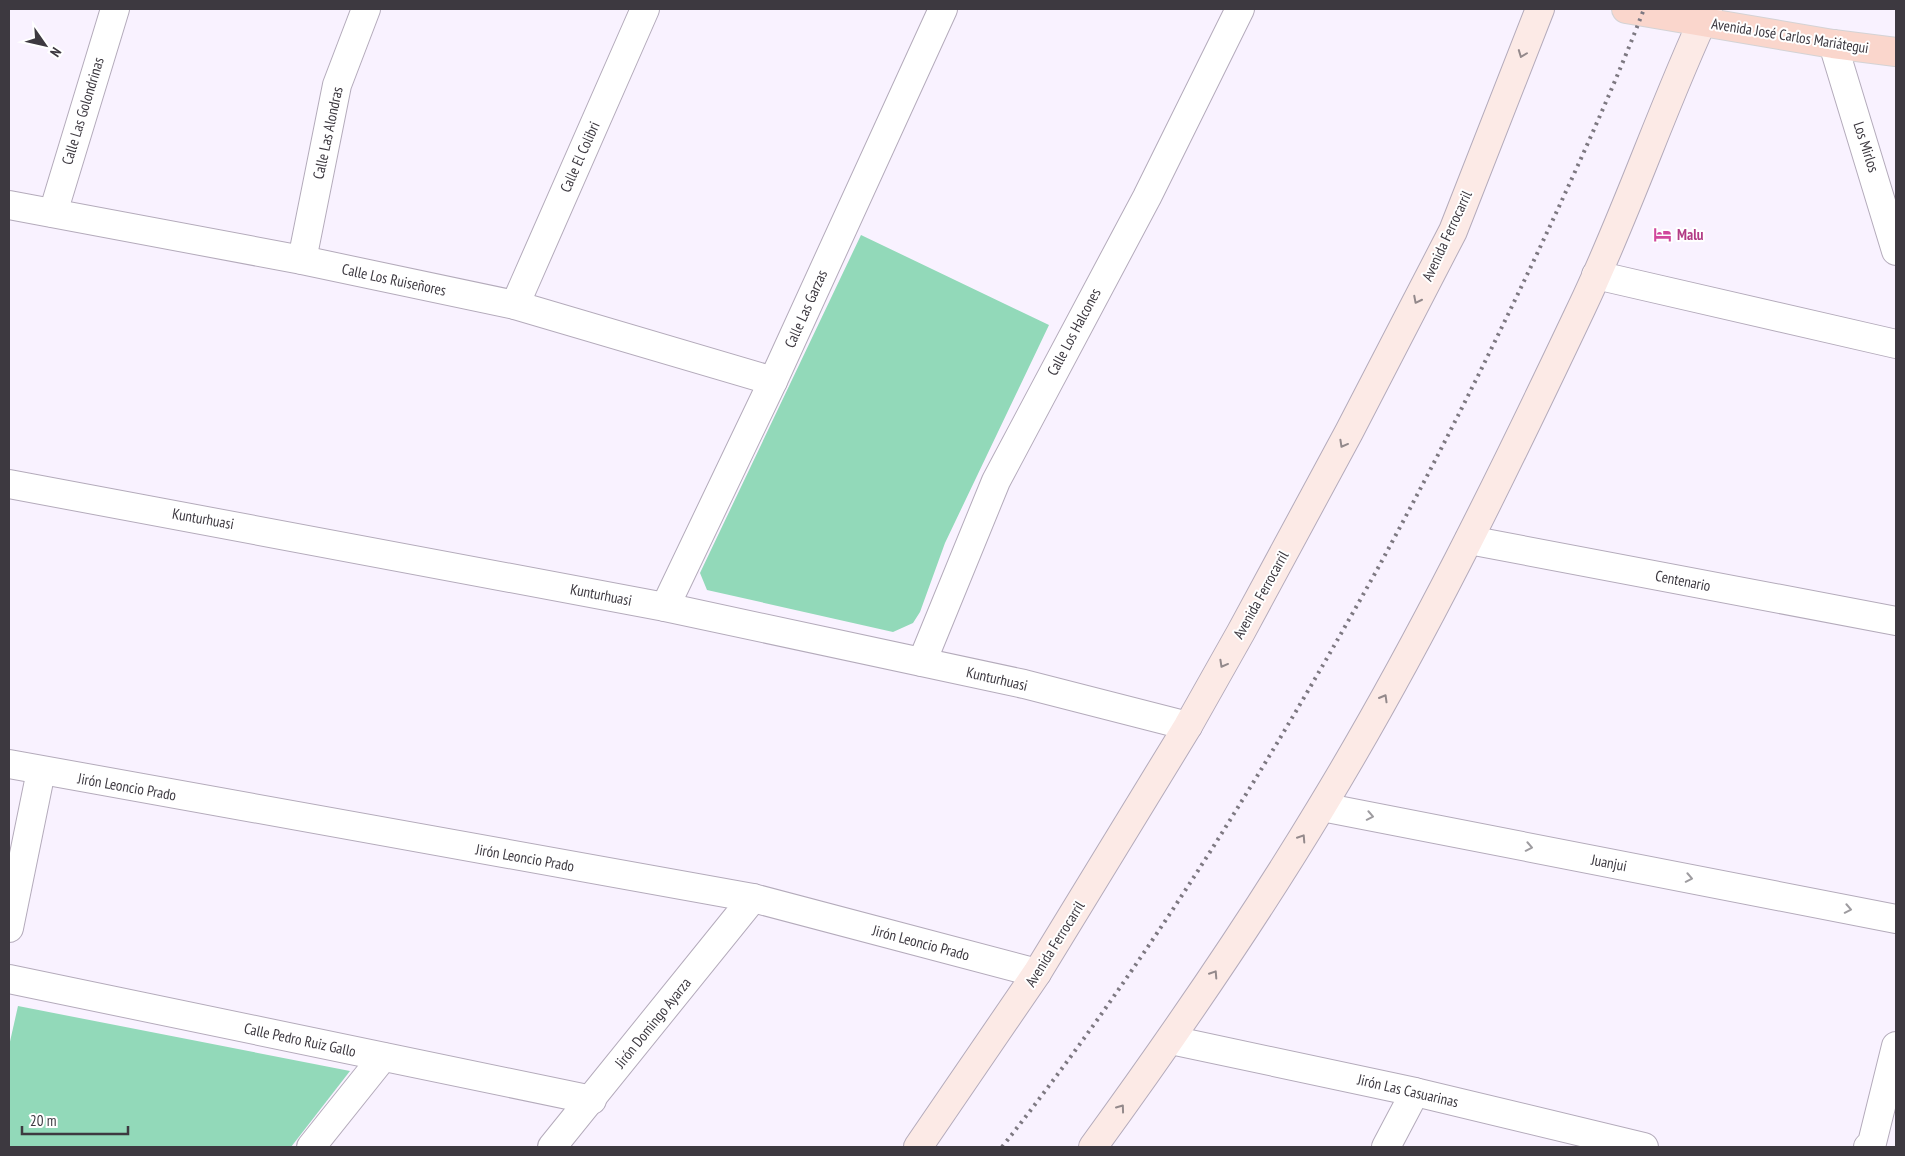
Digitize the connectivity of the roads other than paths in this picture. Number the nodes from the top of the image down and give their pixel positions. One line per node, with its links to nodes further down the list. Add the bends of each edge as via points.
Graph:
1 (115, 9): 12 (street, Calle Las Golondrinas)
2 (366, 9): 14 (street, Calle Las Alondras, via 337,85)
3 (645, 9): 16 (street, Calle El Colibri)
4 (943, 9): 18 (street, Calle Las Garzas)
5 (1240, 9): 23 (street, Calle Los Halcones, via 1147,197 996,481)
6 (1540, 9): 24 (main road, Avenida Ferrocarril, one-way to 24, via 1453,231 1349,432)
7 (1626, 9): 8 (main road, Avenida José Carlos Mariátegui)
8 (1705, 16): 9 (main road, Avenida José Carlos Mariátegui); 15 (main road)
9 (1832, 44): 10 (main road, Avenida José Carlos Mariátegui); 13 (street, Los Mirlos)
10 (1896, 52)
11 (9, 205): 12 (street, Calle Los Ruiseñores)
12 (53, 213): 14 (street, Calle Los Ruiseñores)
13 (1896, 251)
14 (302, 260): 16 (street, Calle Los Ruiseñores)
15 (1596, 275): 17 (street); 20 (main road)
16 (515, 305): 18 (street, Calle Los Ruiseñores)
17 (1896, 344)
18 (774, 381): 21 (street, Calle Las Garzas)
19 (9, 484): 21 (street, Kunturhuasi)
20 (1469, 540): 22 (street, Centenario); 27 (main road, one-way to 20, via 1422,631)
21 (665, 607): 23 (street, Kunturhuasi)
22 (1896, 621)
23 (922, 662): 24 (street, Kunturhuasi)
24 (1188, 726): 31 (main road, Avenida Ferrocarril)
25 (9, 764): 26 (street, Jirón Leoncio Prado)
26 (41, 771): 28 (street, Jirón Leoncio Prado); 30 (street)
27 (1322, 807): 29 (street, Juanjui, one-way to 29); 33 (main road, one-way to 27)
28 (753, 898): 31 (street, Jirón Leoncio Prado); 37 (street, Jirón Domingo Ayarza)
29 (1896, 919)
30 (9, 928)
31 (1037, 973): 40 (main road, Avenida Ferrocarril)
32 (9, 979): 35 (street, Calle Pedro Ruiz Gallo)
33 (1171, 1040): 36 (street, Jirón Las Casuarinas); 41 (main road, one-way to 33)
34 (1896, 1046): 44 (street, via 1872,1143)
35 (383, 1057): 37 (street, Calle Pedro Ruiz Gallo); 38 (street)
36 (1415, 1092): 42 (street); 43 (street, Jirón Las Casuarinas)
37 (592, 1100): 39 (street, Jirón Domingo Ayarza)
38 (311, 1147)
39 (552, 1147)
40 (918, 1147)
41 (1093, 1147)
42 (1386, 1147)
43 (1644, 1147)
44 (1868, 1147)

